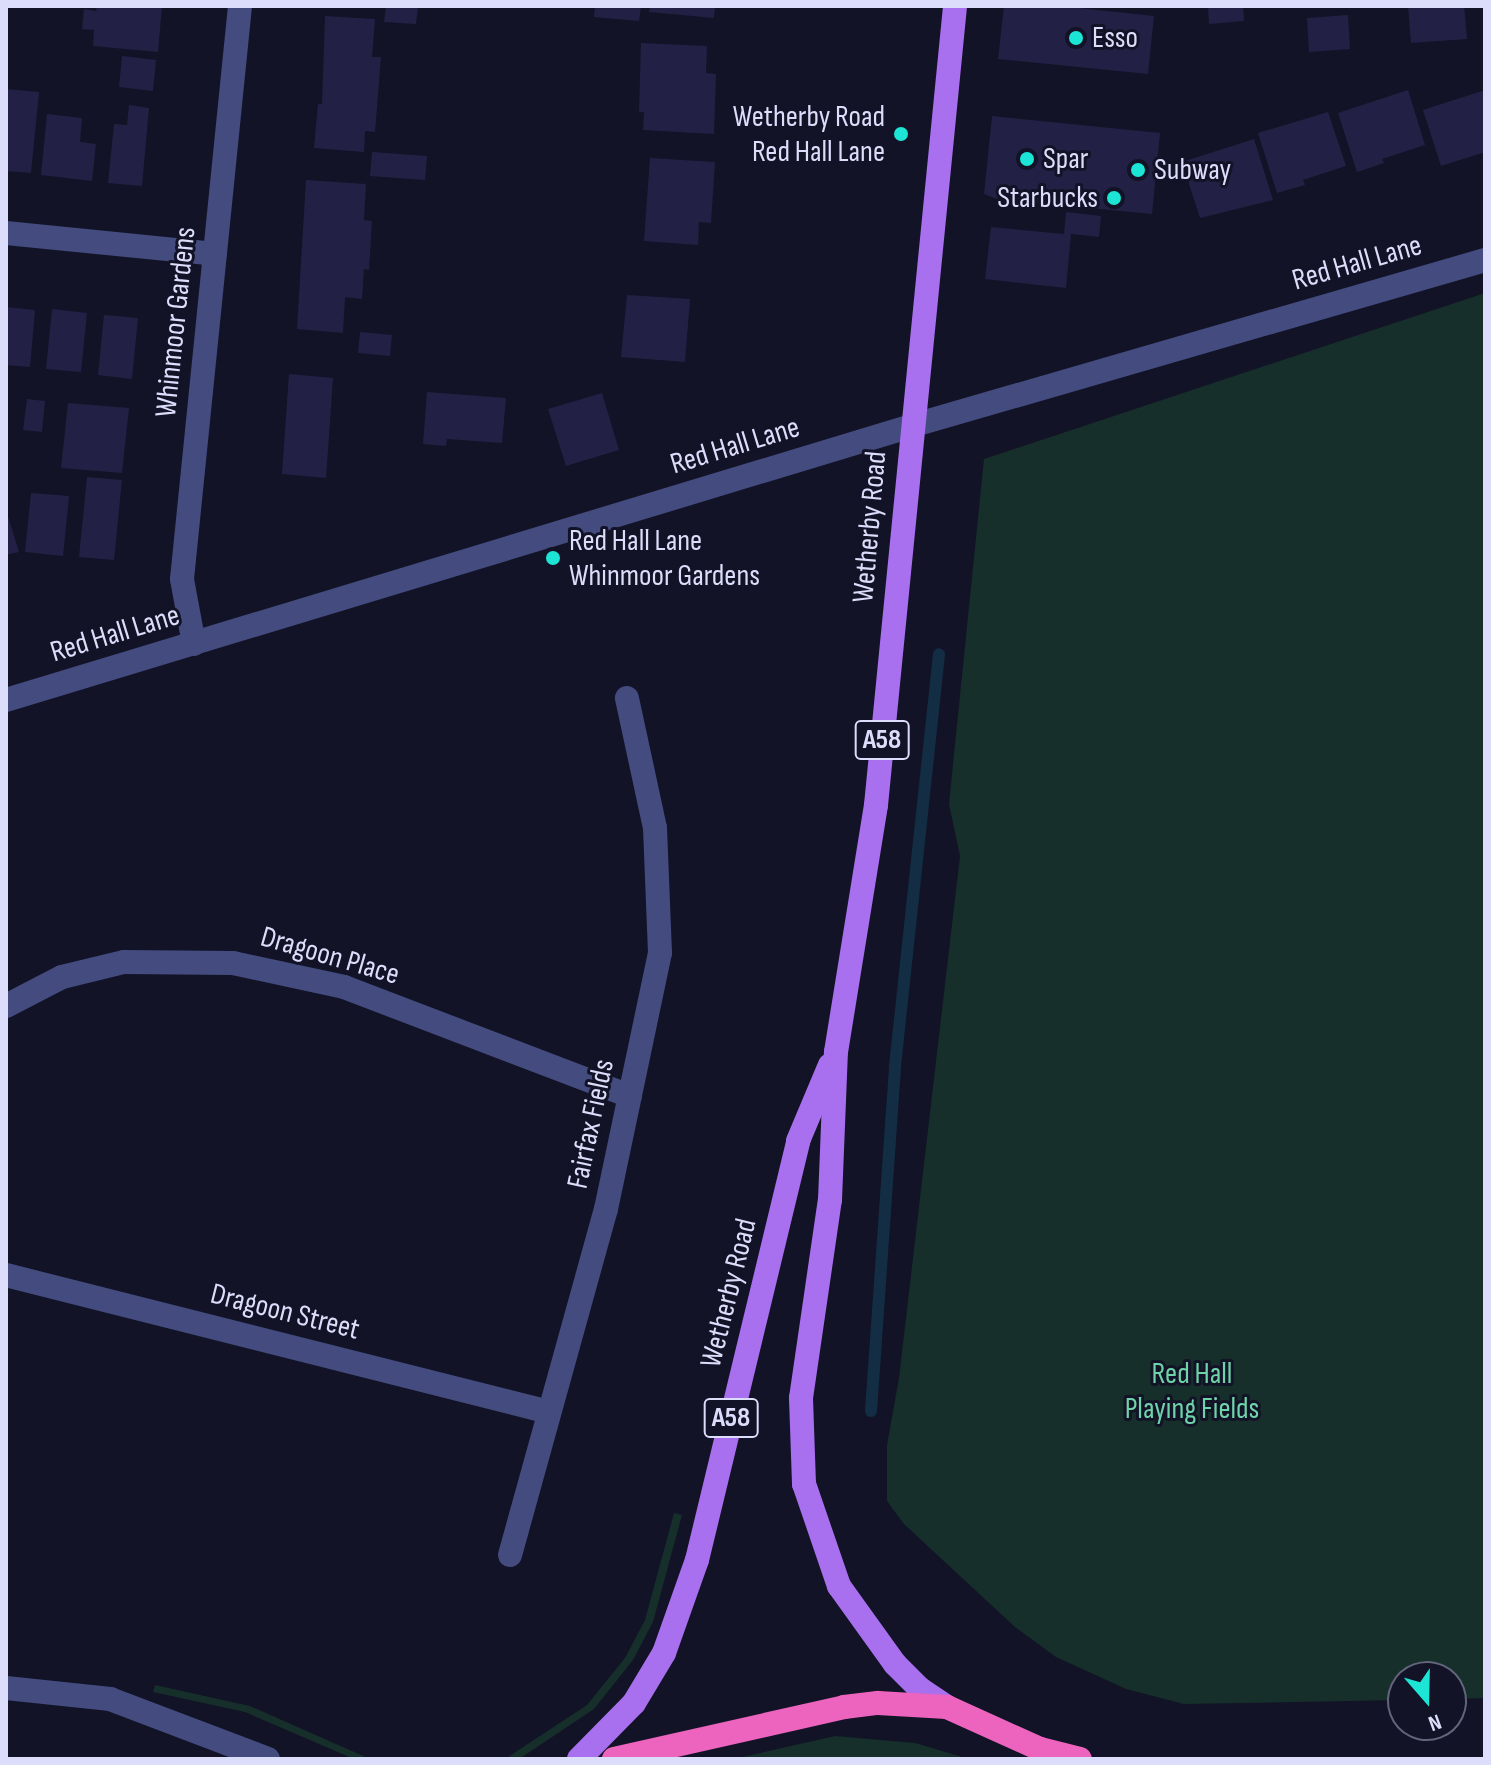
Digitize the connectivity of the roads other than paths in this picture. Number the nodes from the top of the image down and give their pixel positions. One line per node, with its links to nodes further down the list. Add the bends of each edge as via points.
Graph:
1 (240, 6): 4 (street, Whinmoor Gardens)
2 (955, 6): 6 (main road, Wetherby Road / A58)
3 (6, 233): 4 (street)
4 (215, 254): 7 (street, Whinmoor Gardens, via 182,579)
5 (1485, 260): 6 (street, Red Hall Lane)
6 (911, 426): 7 (street, Red Hall Lane); 11 (main road, Wetherby Road / A58, via 876,805)
7 (194, 644): 9 (street, Red Hall Lane)
8 (627, 698): 12 (street, Fairfax Fields, via 655,828 660,953)
9 (6, 700)
10 (6, 1006): 12 (street, Dragoon Place, via 62,977 124,962 233,963 344,987)
11 (836, 1052): 17 (main road, Wetherby Road / A58, via 830,1200 801,1398 804,1484 839,1586 895,1664); 20 (main road, Wetherby Road / A58, via 798,1141 697,1560 669,1640 634,1703)
12 (630, 1096): 14 (street, Fairfax Fields, via 606,1209)
13 (6, 1275): 14 (street, Dragoon Street)
14 (549, 1412): 15 (street, Fairfax Fields)
15 (510, 1555)
16 (6, 1688): 19 (street, via 110,1699)
17 (947, 1707): 18 (highway); 21 (highway, via 844,1707)
18 (1045, 1754): 22 (highway)
19 (268, 1759)
20 (579, 1759)
21 (614, 1759)
22 (1080, 1759)

